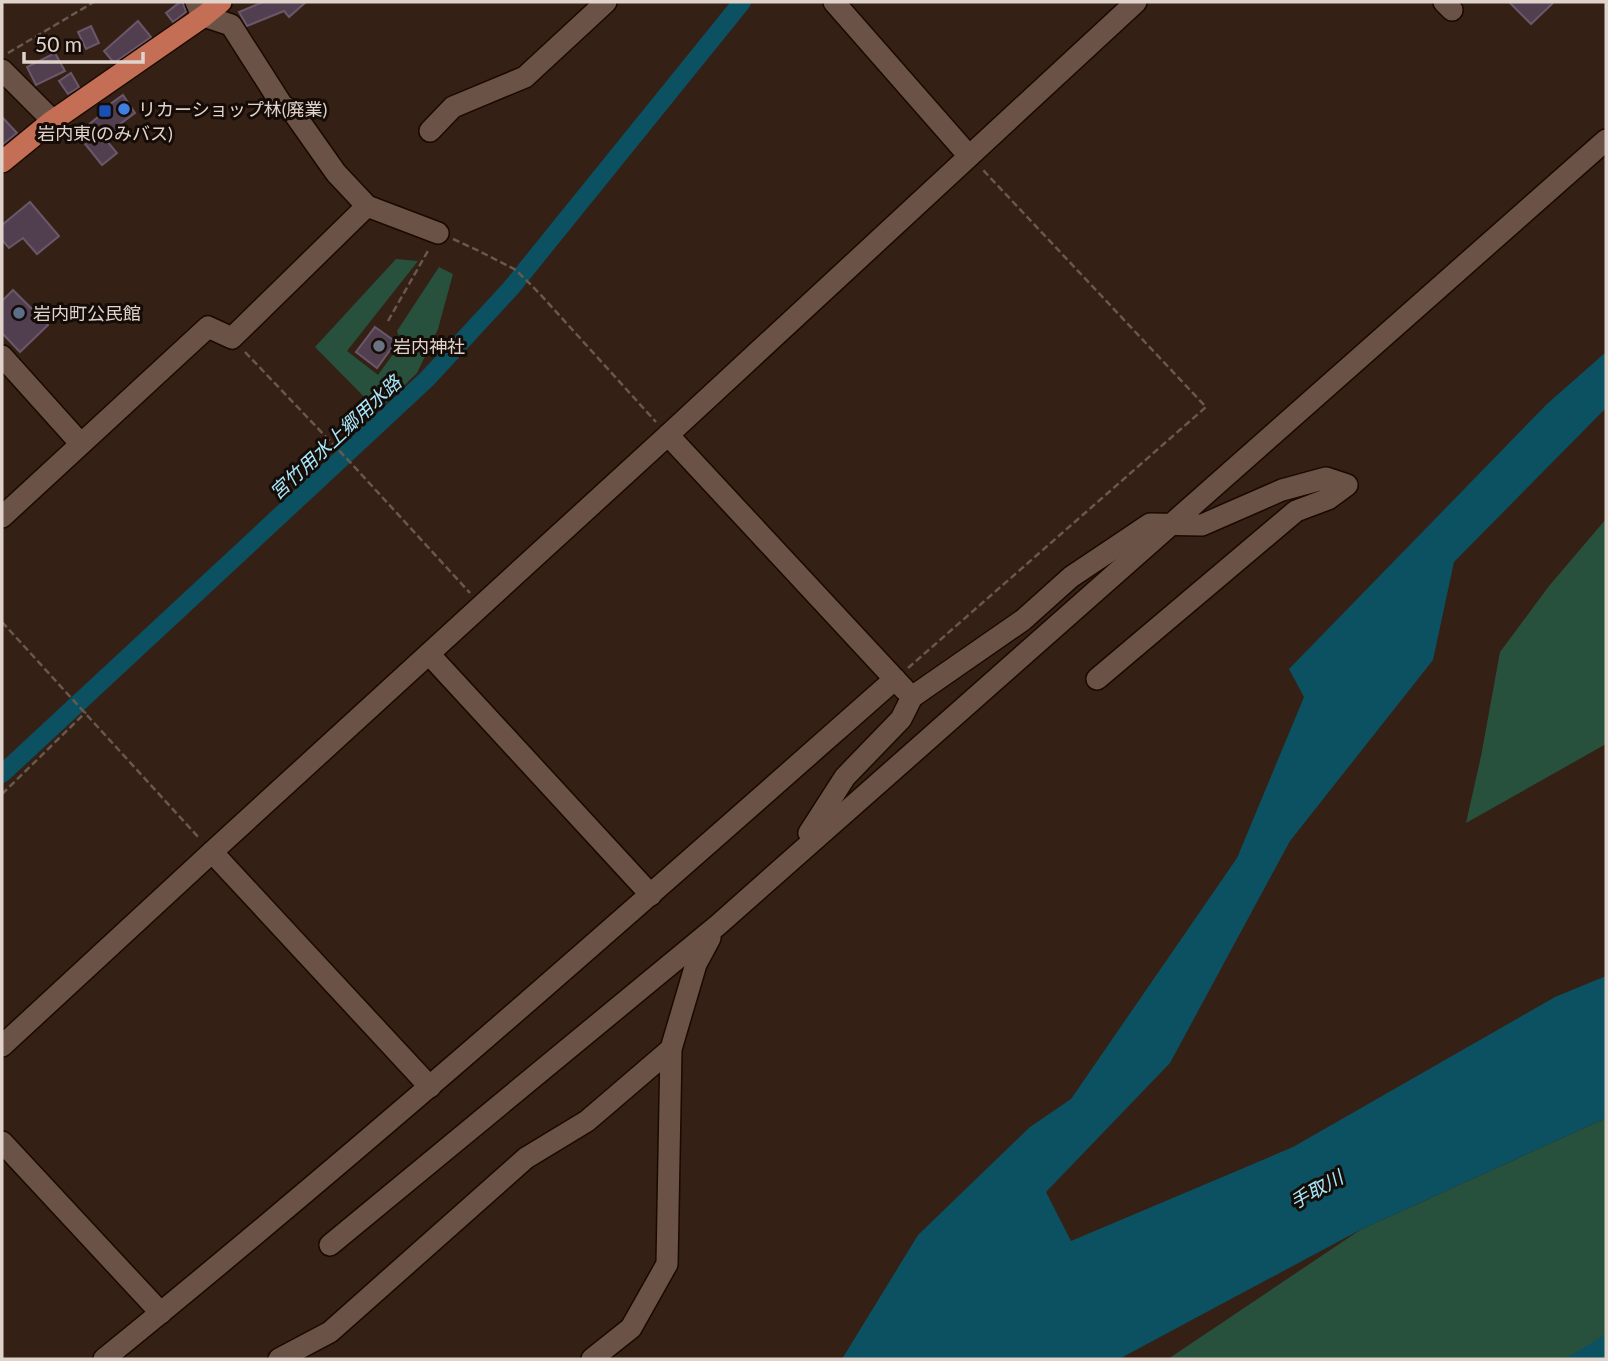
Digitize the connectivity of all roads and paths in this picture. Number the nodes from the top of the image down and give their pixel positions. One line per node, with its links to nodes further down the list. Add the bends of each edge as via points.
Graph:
1 (94, 2): 7 (path)
2 (221, 2): 6 (main road)
3 (606, 2): 10 (street, via 525,77 453,107)
4 (834, 2): 12 (street)
5 (1136, 2): 12 (street)
6 (200, 9): 9 (main road); 14 (street, via 231,24 282,104)
7 (2, 56)
8 (2, 70): 9 (street)
9 (51, 122): 13 (main road)
10 (430, 131)
11 (1606, 140): 22 (street)
12 (970, 156): 19 (street); 26 (path, via 1206,407)
13 (2, 162)
14 (367, 206): 15 (street); 17 (street)
15 (438, 233): 16 (path); 19 (path, via 516,270)
16 (388, 321)
17 (232, 338): 20 (street, via 208,327); 23 (path)
18 (2, 356): 20 (street)
19 (668, 435): 23 (street); 26 (street)
20 (81, 444): 21 (street)
21 (2, 517)
22 (1171, 525): 27 (street, via 1202,525 1282,490 1326,478 1347,485 1328,499 1296,511); 28 (street, via 1150,524 1071,577 1023,620); 31 (street)
23 (481, 605): 25 (street)
24 (2, 622): 29 (path)
25 (429, 654): 32 (street); 33 (street)
26 (895, 679): 28 (street); 33 (street)
27 (1097, 679)
28 (912, 697): 31 (street, via 901,719 845,778 809,833)
29 (86, 712): 30 (path); 32 (path)
30 (2, 794)
31 (814, 840): 34 (street)
32 (212, 852): 35 (street); 37 (street)
33 (651, 895): 37 (street)
34 (718, 925): 36 (street, via 696,964); 39 (street)
35 (2, 1046)
36 (671, 1049): 42 (street, via 587,1121 526,1158 330,1332); 43 (street, via 667,1264 631,1328)
37 (430, 1087): 40 (street)
38 (2, 1142): 40 (street)
39 (331, 1245)
40 (161, 1313): 41 (street)
41 (104, 1359)
42 (279, 1359)
43 (592, 1359)

